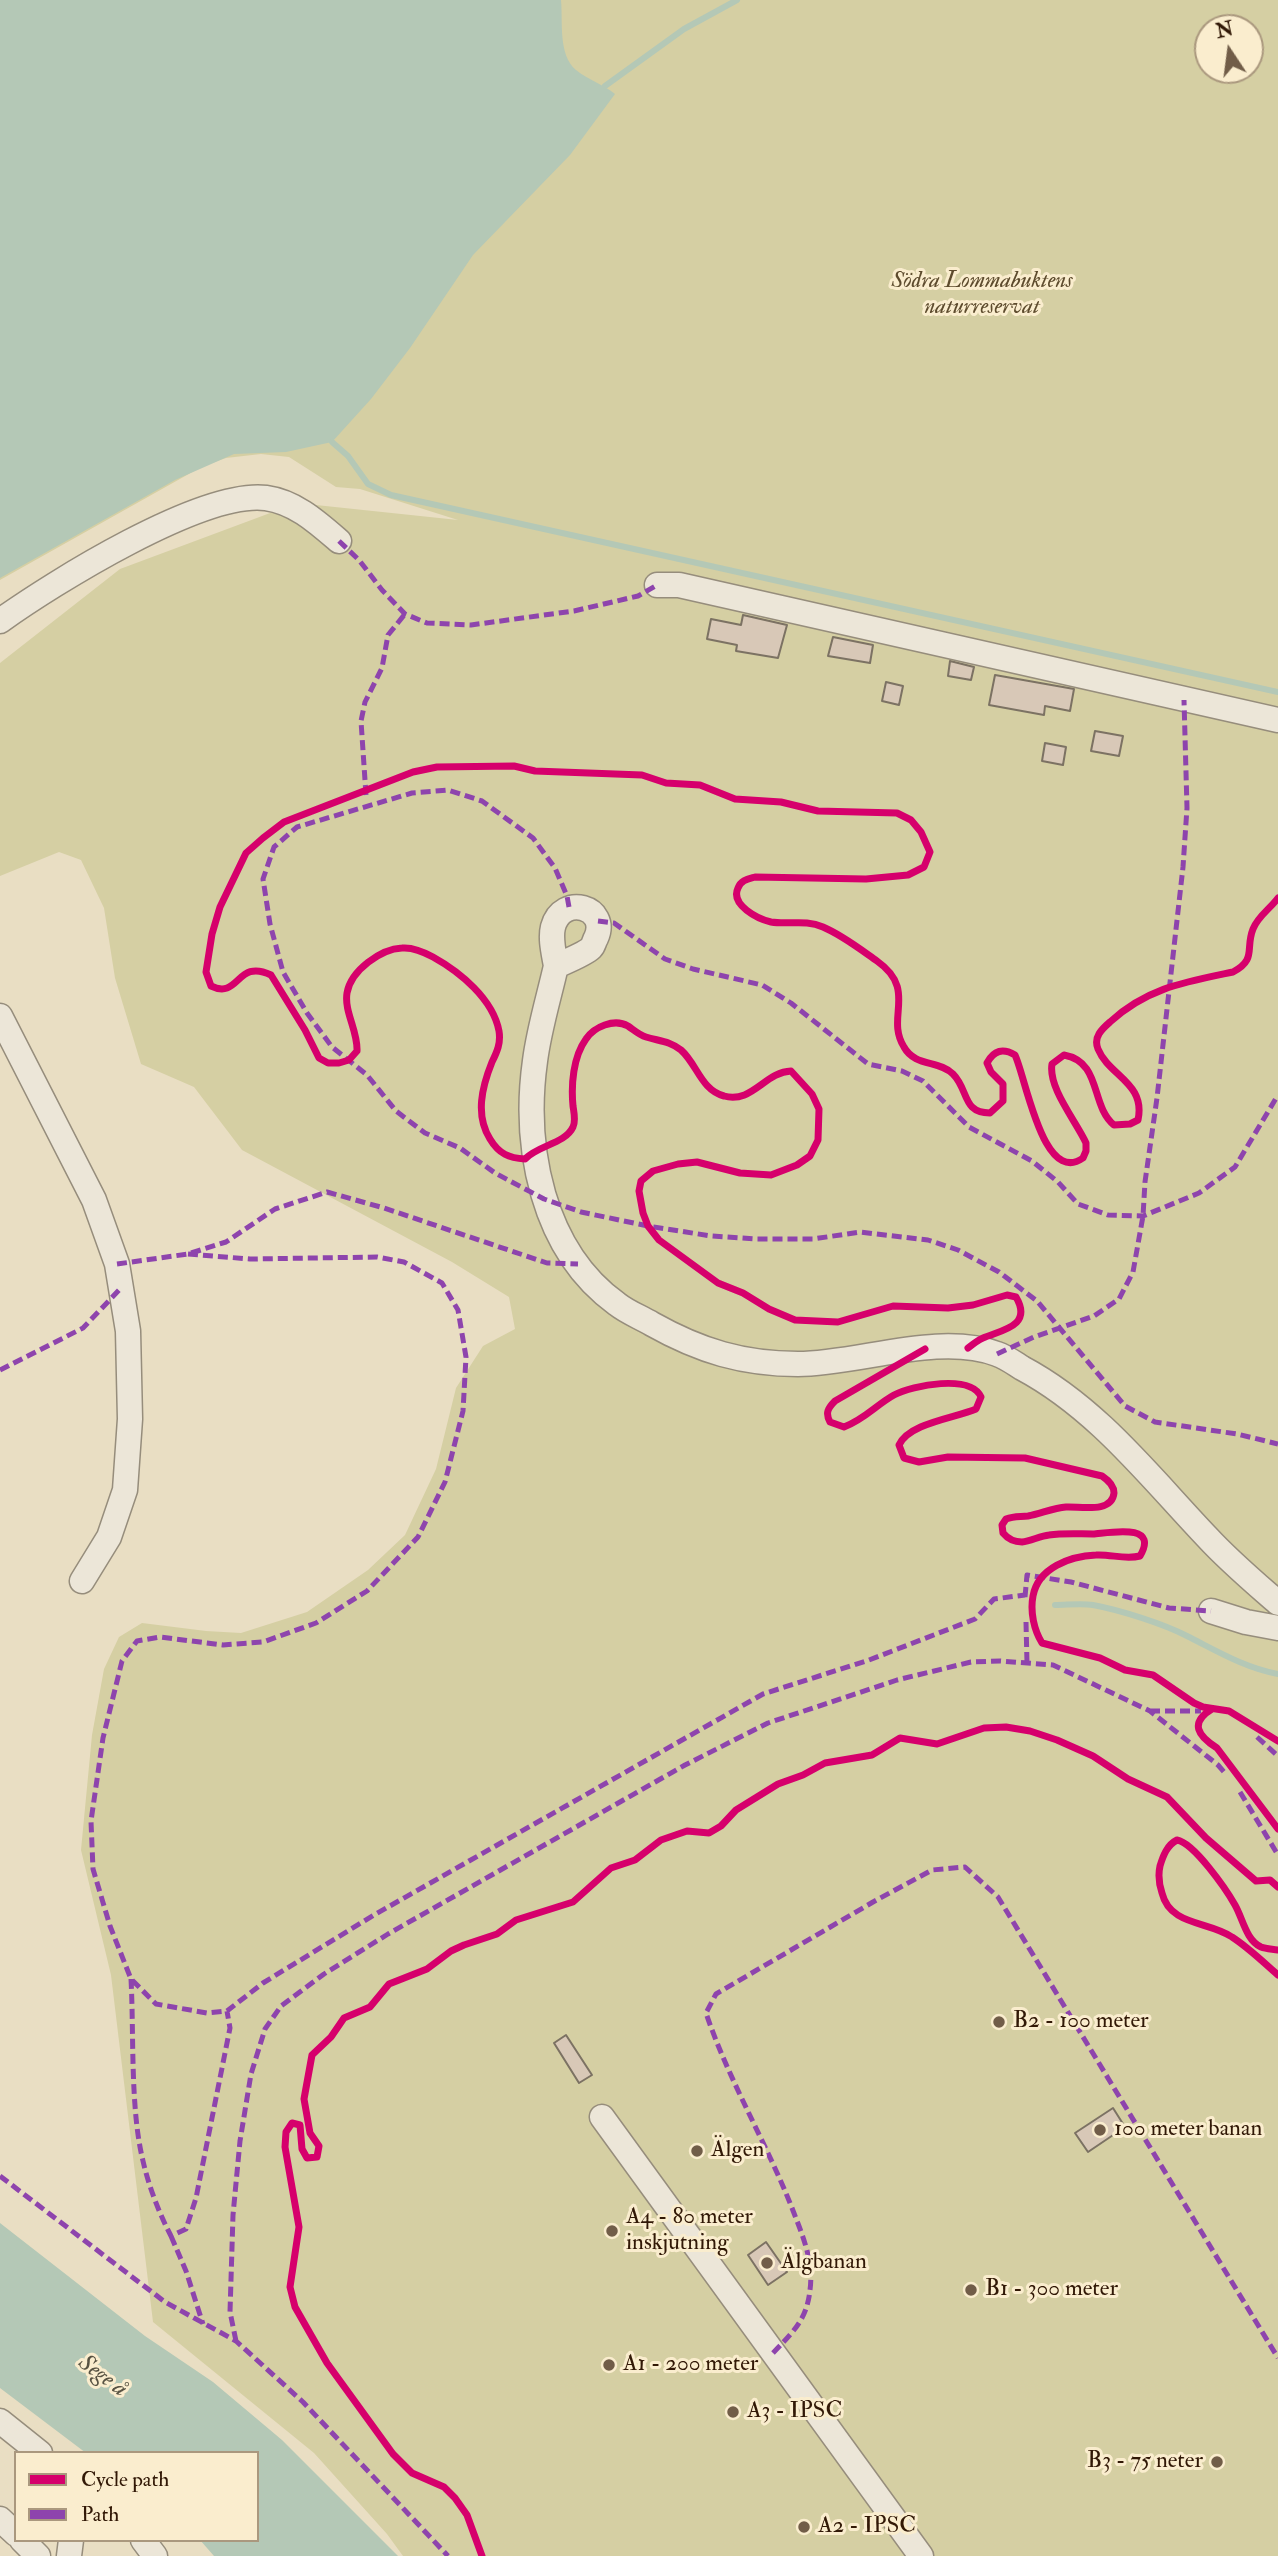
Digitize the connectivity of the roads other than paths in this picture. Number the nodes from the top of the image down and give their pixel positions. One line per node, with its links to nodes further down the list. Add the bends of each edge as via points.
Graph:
1 (339, 541): 3 (street, via 307,513 267,498 233,499 173,522 93,562)
2 (657, 585): 4 (street, via 679,585)
3 (0, 621)
4 (1278, 720)
5 (556, 966): 8 (street, via 534,1061 533,1150 544,1199 561,1240 588,1278 617,1304 709,1352 754,1361 800,1364 899,1350 955,1348 997,1354 1069,1398 1123,1446 1209,1540)
6 (0, 1016): 7 (street, via 94,1200 117,1264 128,1331 130,1419 125,1490 109,1537)
7 (82, 1581)
8 (1278, 1603)
9 (1211, 1611): 10 (street)
10 (1278, 1628)
11 (602, 2117): 18 (street)
12 (0, 2421): 13 (street)
13 (38, 2451)
14 (0, 2519): 15 (street)
15 (14, 2532)
16 (24, 2542): 17 (street)
17 (38, 2556)
18 (920, 2556)

